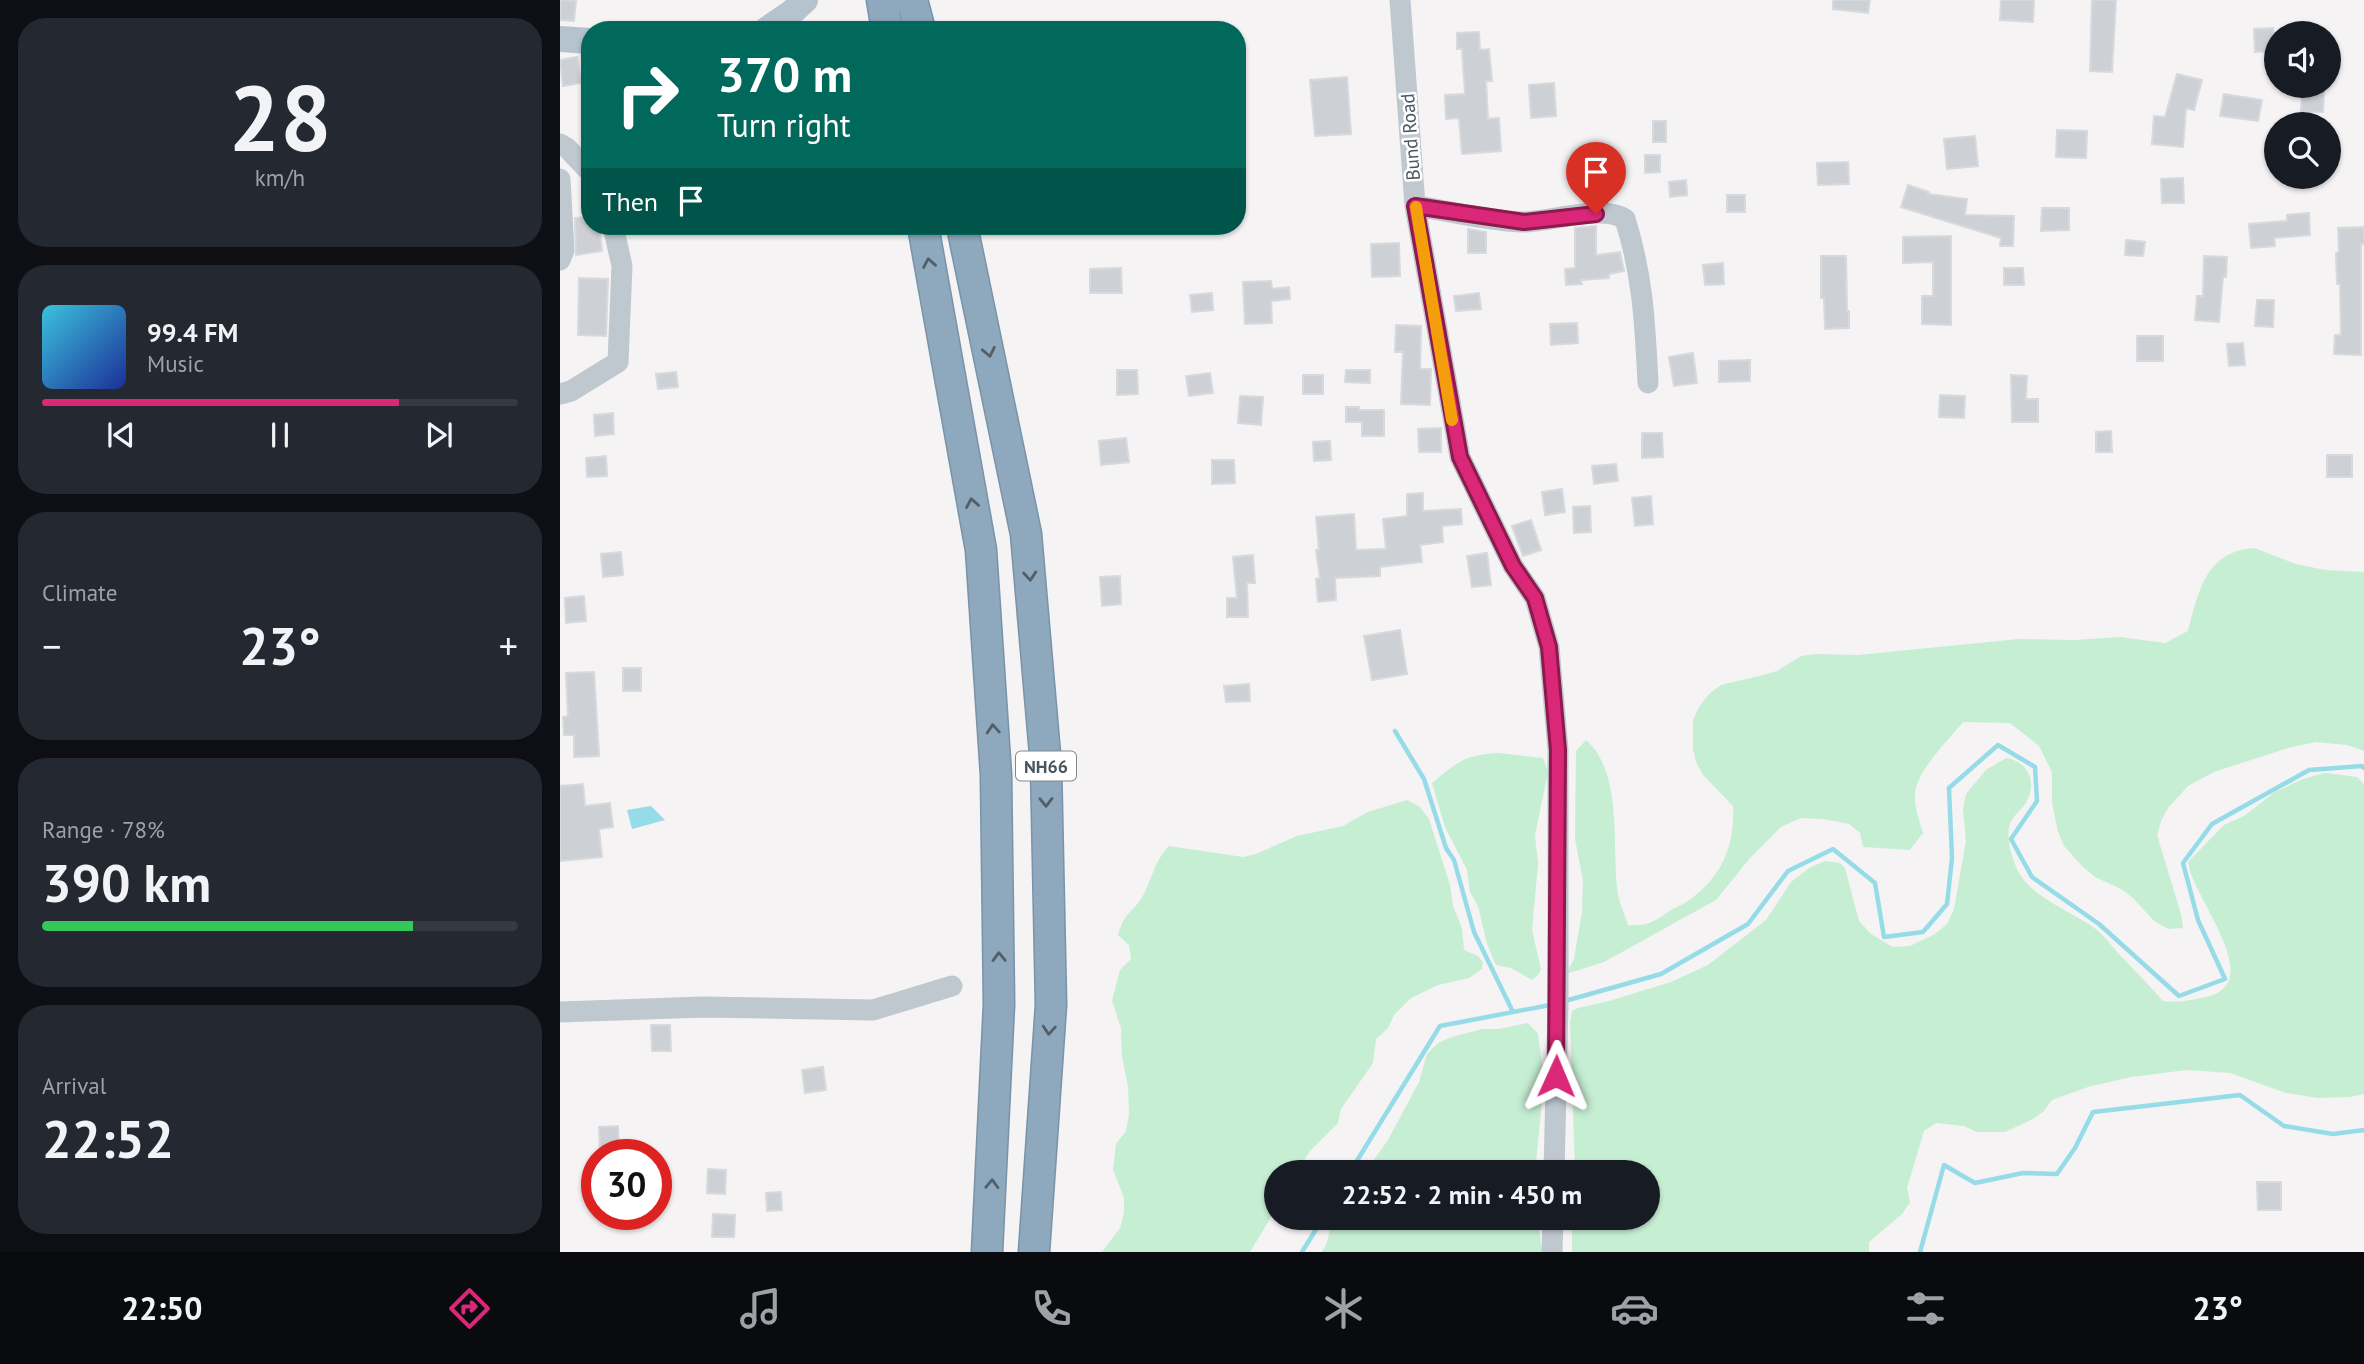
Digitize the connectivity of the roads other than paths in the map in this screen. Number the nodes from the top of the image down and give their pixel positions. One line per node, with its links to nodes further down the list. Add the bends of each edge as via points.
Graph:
1 (805, 0): 5 (main road)
2 (882, 0): 6 (highway)
3 (912, 0): 7 (highway)
4 (1400, 0): 13 (street, Bund Road)
5 (779, 21)
6 (886, 21)
7 (918, 21)
8 (560, 39): 9 (main road)
9 (581, 40)
10 (560, 144): 11 (street)
11 (581, 164)
12 (560, 179): 17 (street, via 564,250)
13 (1415, 206): 18 (street, via 1524,222 1596,214 1625,219 1643,298); 22 (street, Bund Road, via 1460,457 1513,566 1535,598 1549,647 1558,750)
14 (615, 235): 19 (street, via 622,266 618,362)
15 (925, 235): 24 (highway, NH66, one-way to 15, via 999,1004 996,775 981,550)
16 (964, 235): 25 (highway, NH66, one-way to 25, via 1026,534 1046,766 1051,1005)
17 (560, 260)
18 (1648, 383)
19 (560, 394)
20 (952, 986): 21 (street, via 873,1010 703,1007)
21 (560, 1013)
22 (1554, 1160)
23 (1553, 1230): 26 (street)
24 (987, 1252)
25 (1034, 1252)
26 (1552, 1252)

